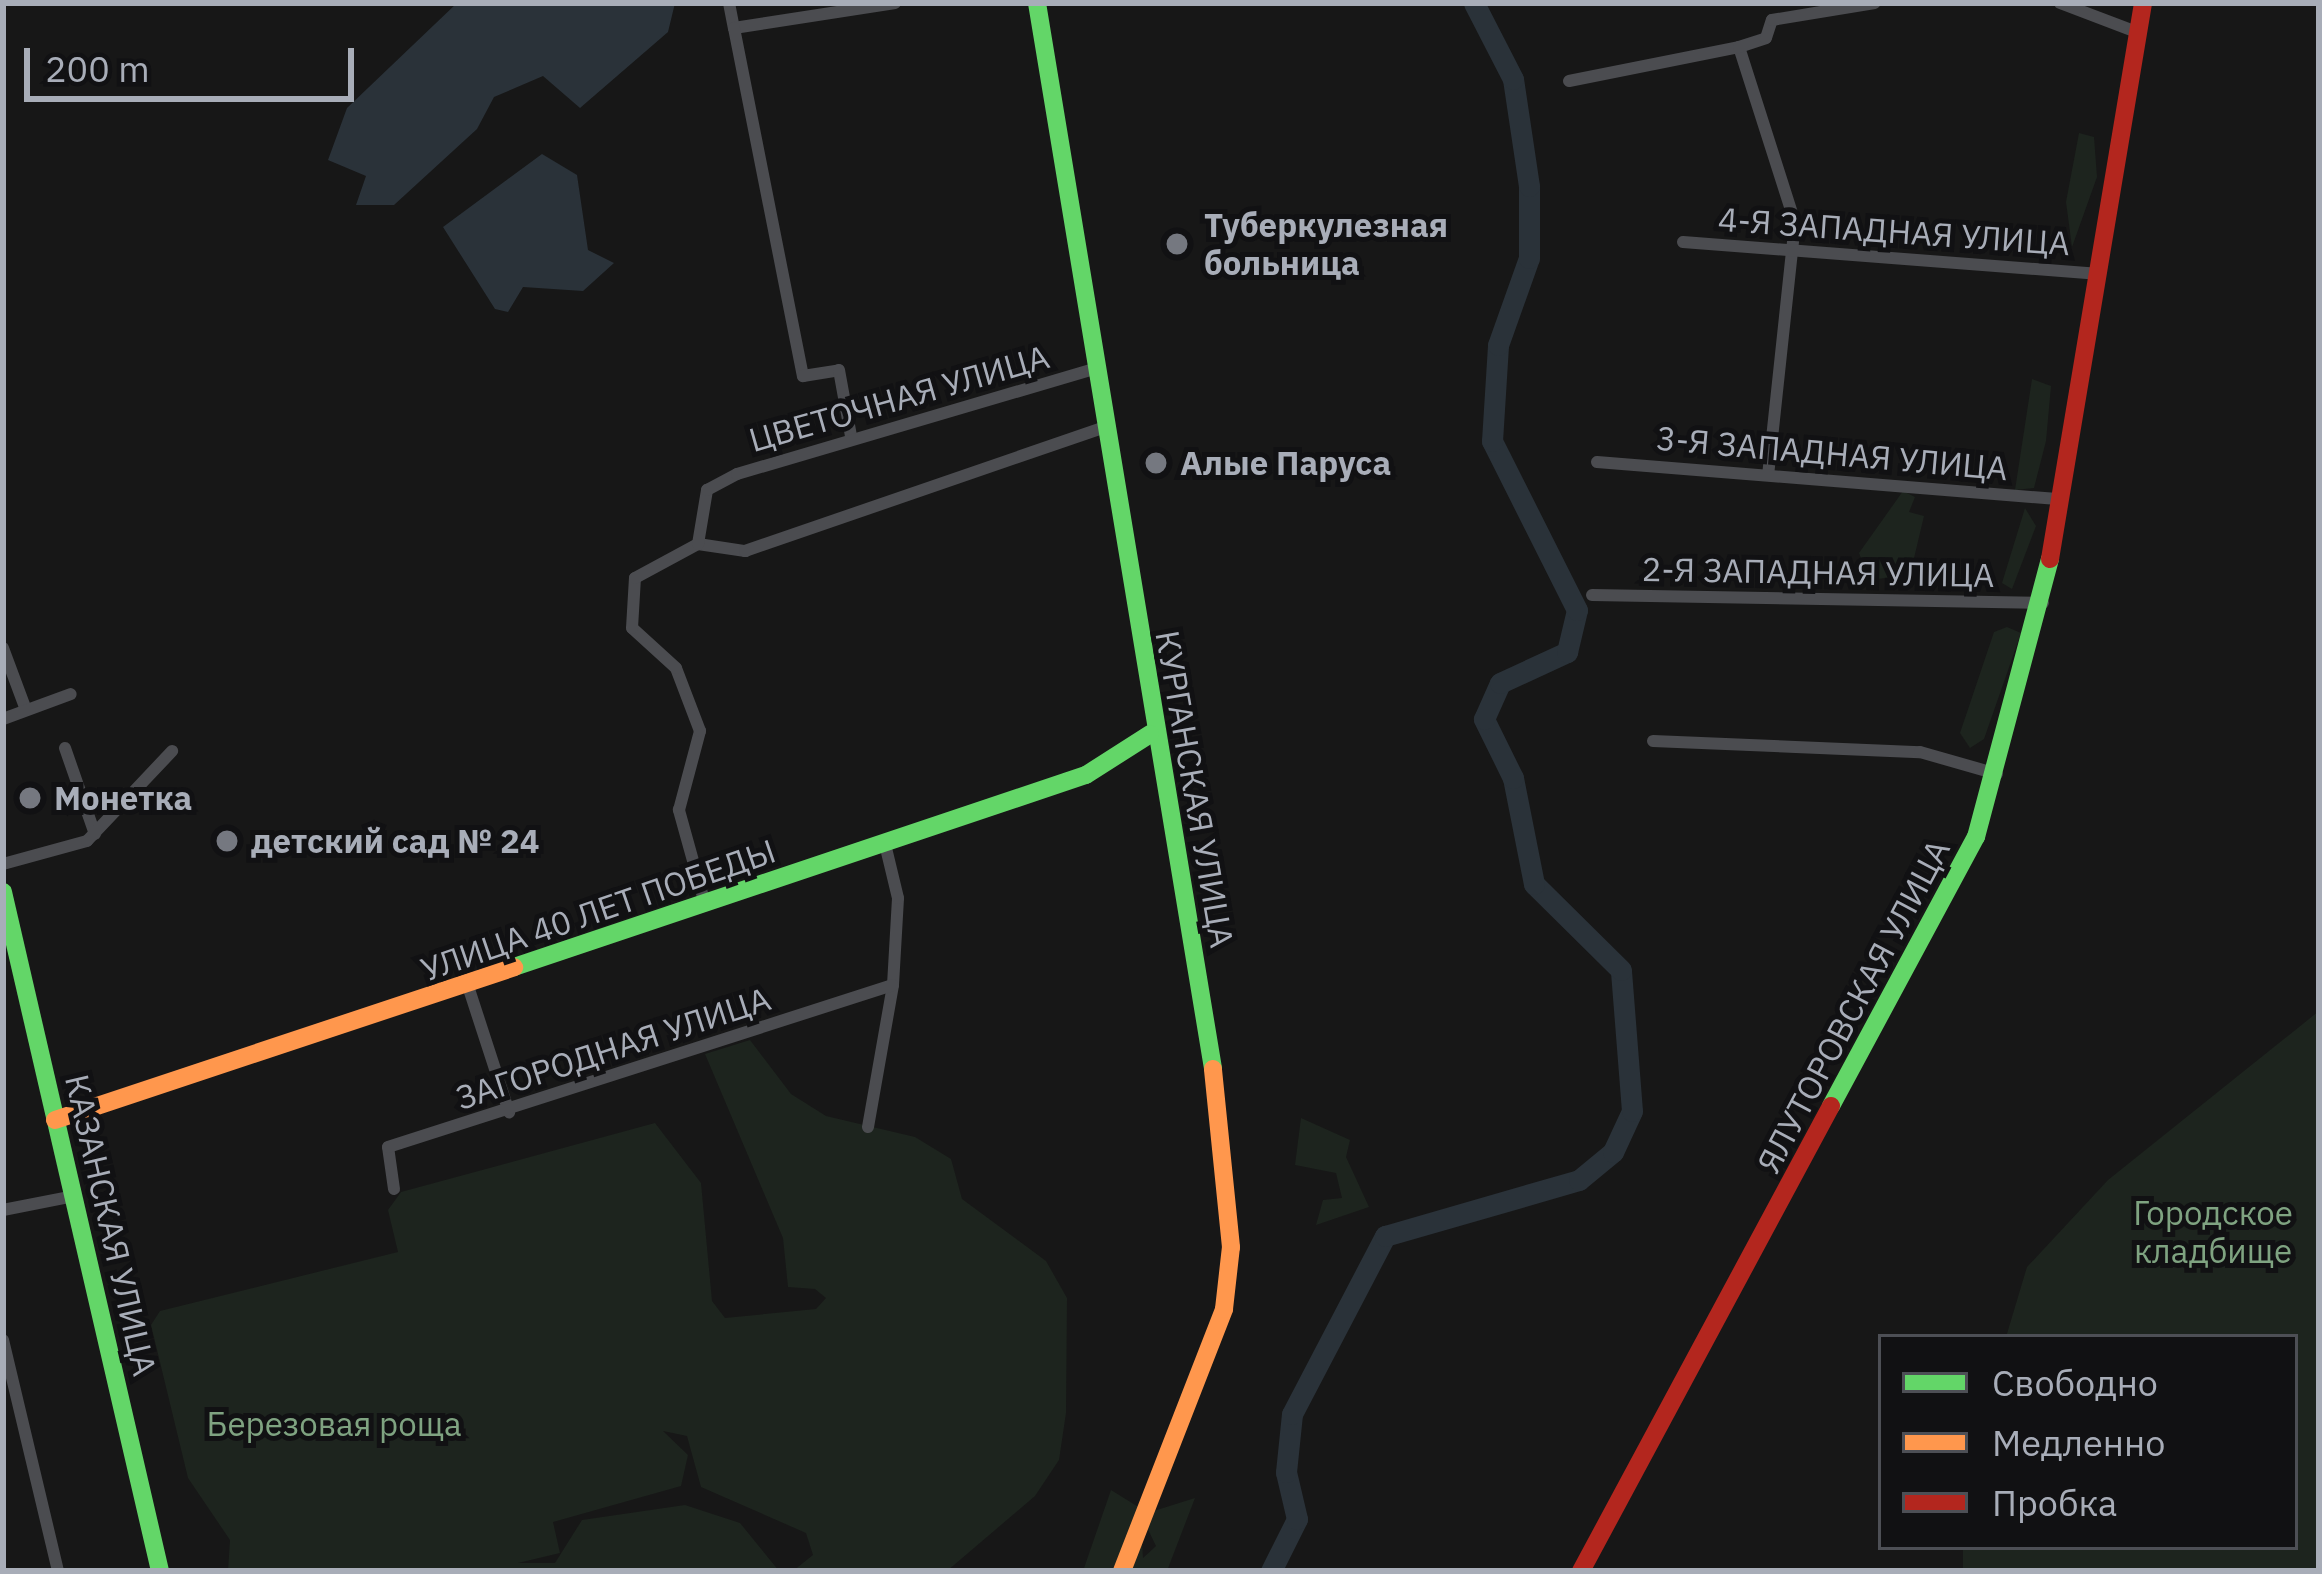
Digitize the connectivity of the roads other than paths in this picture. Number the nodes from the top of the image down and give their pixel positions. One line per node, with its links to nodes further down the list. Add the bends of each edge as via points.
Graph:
1 (729, 3): 9 (street)
2 (895, 3): 9 (street)
3 (1037, 3): 16 (main road, КУРГАНСКАЯ УЛИЦА)
4 (1768, 3): 8 (street)
5 (1875, 3): 8 (street)
6 (2060, 3): 10 (street)
7 (2143, 3): 10 (main road, ЯЛУТОРОВСКАЯ УЛИЦА)
8 (1772, 20): 11 (street, via 1766,38)
9 (734, 28): 18 (street, via 802,376 839,370)
10 (2139, 33): 15 (main road, ЯЛУТОРОВСКАЯ УЛИЦА)
11 (1739, 47): 12 (street); 14 (street, via 1795,223)
12 (1569, 81)
13 (1683, 242): 14 (street, 4-Я ЗАПАДНАЯ УЛИЦА)
14 (1790, 249): 15 (street, 4-Я ЗАПАДНАЯ УЛИЦА); 20 (street)
15 (2102, 274): 21 (main road, ЯЛУТОРОВСКАЯ УЛИЦА)
16 (1094, 369): 17 (main road, КУРГАНСКАЯ УЛИЦА); 18 (street, ЦВЕТОЧНАЯ УЛИЦА)
17 (1105, 428): 22 (street, via 745,550); 29 (main road, КУРГАНСКАЯ УЛИЦА)
18 (851, 436): 22 (street, ЦВЕТОЧНАЯ УЛИЦА, via 707,490)
19 (1598, 462): 20 (street, 3-Я ЗАПАДНАЯ УЛИЦА)
20 (1768, 474): 21 (street, 3-Я ЗАПАДНАЯ УЛИЦА)
21 (2061, 499): 24 (main road, ЯЛУТОРОВСКАЯ УЛИЦА)
22 (698, 544): 38 (street, via 635,578 632,628 676,668 700,731 679,810)
23 (1592, 595): 24 (street, 2-Я ЗАПАДНАЯ УЛИЦА)
24 (2043, 603): 33 (main road, ЯЛУТОРОВСКАЯ УЛИЦА)
25 (3, 648): 27 (street)
26 (71, 694): 27 (street)
27 (26, 710): 28 (street)
28 (3, 719)
29 (1150, 734): 35 (main road, УЛИЦА 40 ЛЕТ ПОБЕДЫ, via 1086,775); 50 (main road, КУРГАНСКАЯ УЛИЦА, via 1210,1034 1231,1247 1224,1309)
30 (1653, 740): 33 (street, via 1920,752)
31 (64, 748): 34 (street)
32 (172, 751): 34 (street)
33 (1998, 775): 51 (main road, ЯЛУТОРОВСКАЯ УЛИЦА, via 1933,929)
34 (95, 834): 36 (street)
35 (885, 844): 38 (main road, УЛИЦА 40 ЛЕТ ПОБЕДЫ); 39 (street, via 898,898)
36 (3, 864)
37 (3, 892): 42 (main road, КАЗАНСКАЯ УЛИЦА)
38 (705, 904): 40 (main road, УЛИЦА 40 ЛЕТ ПОБЕДЫ)
39 (893, 985): 41 (street, ЗАГОРОДНАЯ УЛИЦА); 43 (street)
40 (469, 986): 41 (street); 42 (main road, УЛИЦА 40 ЛЕТ ПОБЕДЫ)
41 (509, 1112): 44 (street, ЗАГОРОДНАЯ УЛИЦА, via 388,1147)
42 (56, 1120): 45 (main road, КАЗАНСКАЯ УЛИЦА)
43 (868, 1126)
44 (394, 1189)
45 (74, 1196): 46 (street); 49 (main road, КАЗАНСКАЯ УЛИЦА)
46 (3, 1210)
47 (3, 1340): 48 (street)
48 (58, 1571)
49 (160, 1571)
50 (1123, 1571)
51 (1581, 1571)

